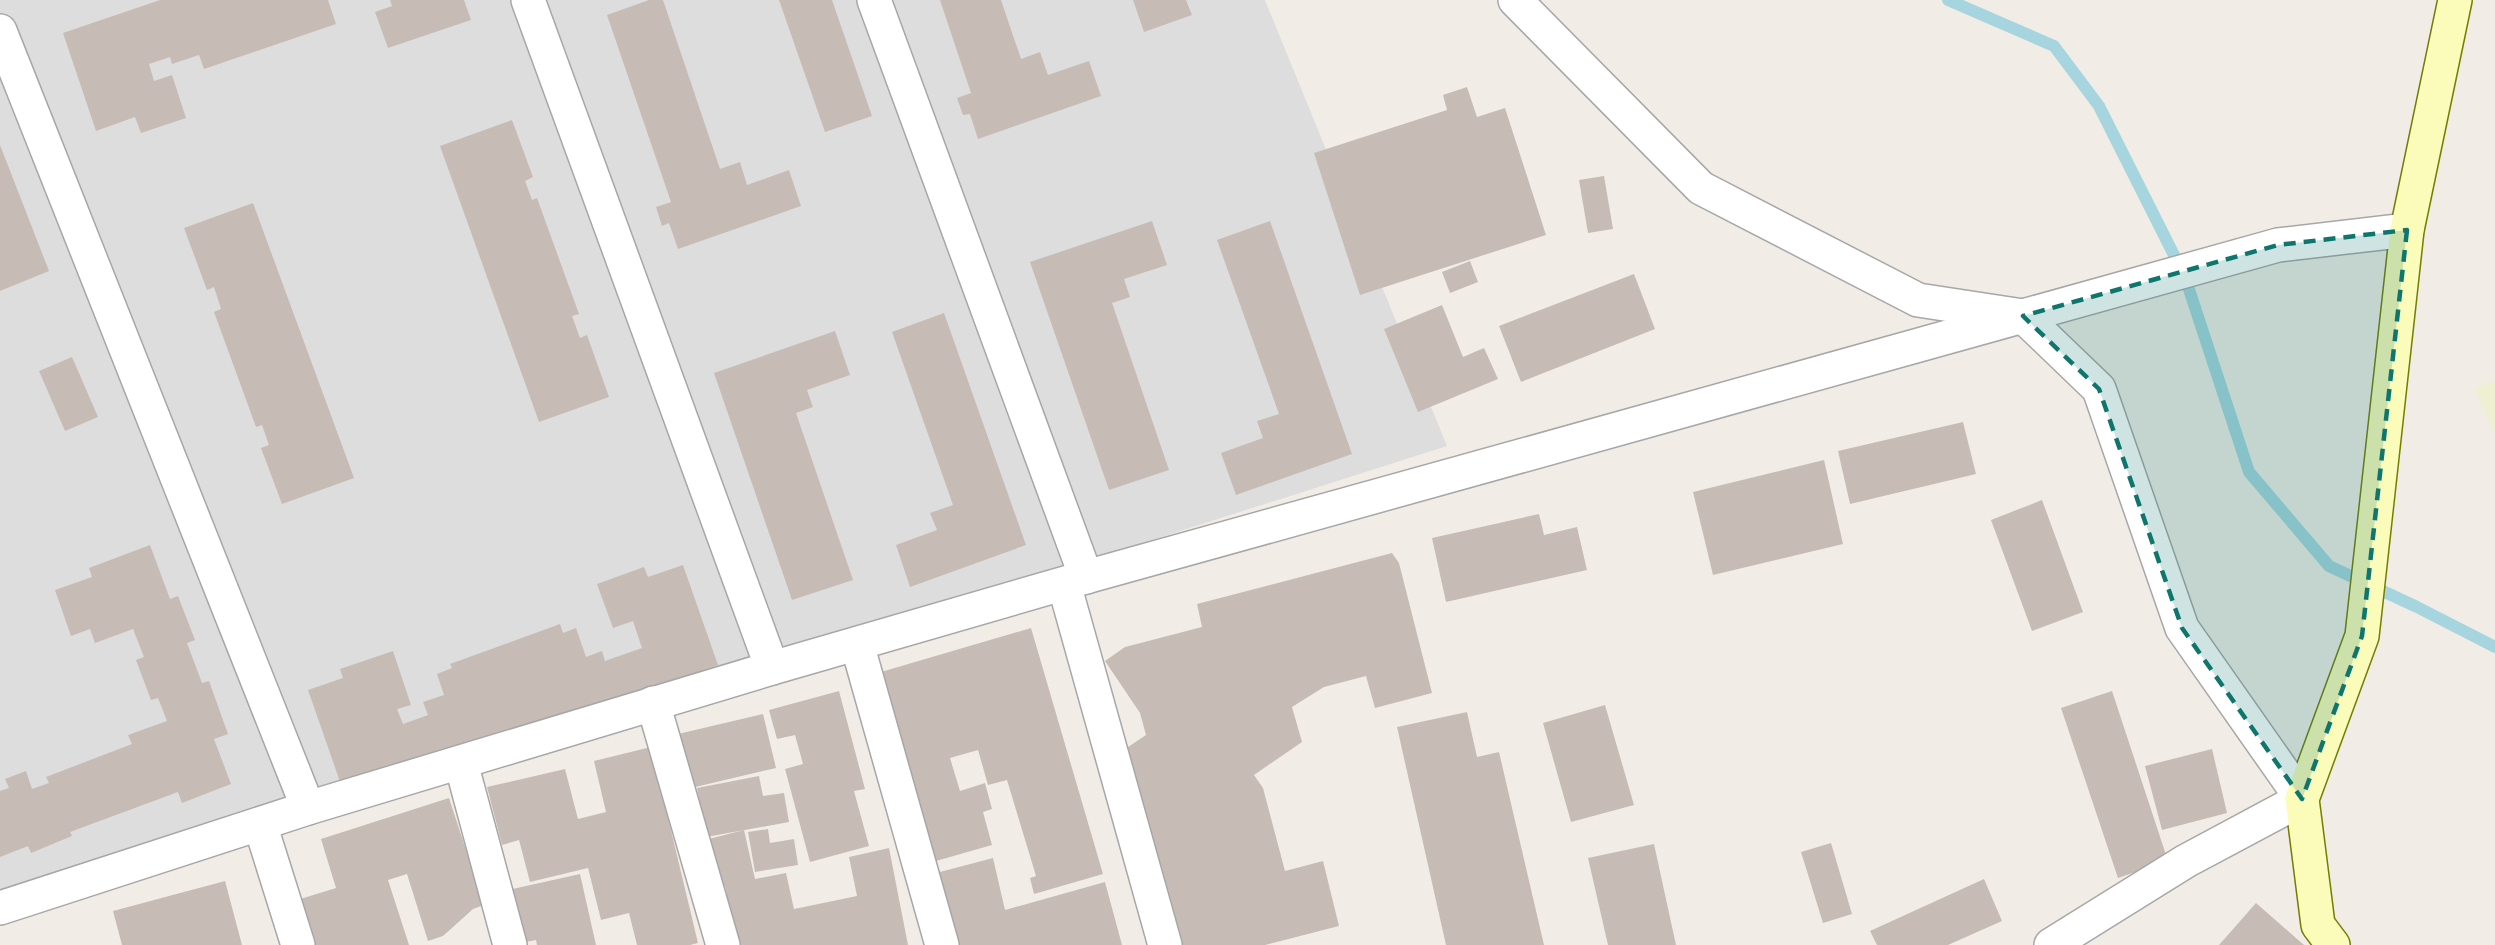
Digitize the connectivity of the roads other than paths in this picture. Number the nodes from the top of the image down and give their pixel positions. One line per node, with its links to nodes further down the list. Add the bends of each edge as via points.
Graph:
1 (528, 0): 10 (street)
2 (874, 0): 8 (street)
3 (1515, 0): 7 (street, via 1701,188 1918,300)
4 (2455, 0): 6 (street)
5 (0, 31): 14 (street)
6 (2407, 230): 7 (street, via 2278,245); 13 (street, via 2362,636)
7 (2023, 316): 8 (street); 13 (street, via 2100,389 2182,628)
8 (1075, 581): 9 (street); 21 (street)
9 (857, 644): 10 (street); 20 (street)
10 (772, 668): 11 (street)
11 (653, 703): 12 (street); 19 (street)
12 (461, 763): 14 (street); 18 (street)
13 (2302, 799): 22 (street, via 2186,861); 23 (street, via 2318,925)
14 (308, 808): 15 (street)
15 (260, 824): 16 (street); 17 (street)
16 (0, 908)
17 (298, 945)
18 (510, 945)
19 (723, 945)
20 (942, 945)
21 (1165, 945)
22 (2051, 945)
23 (2333, 945)

